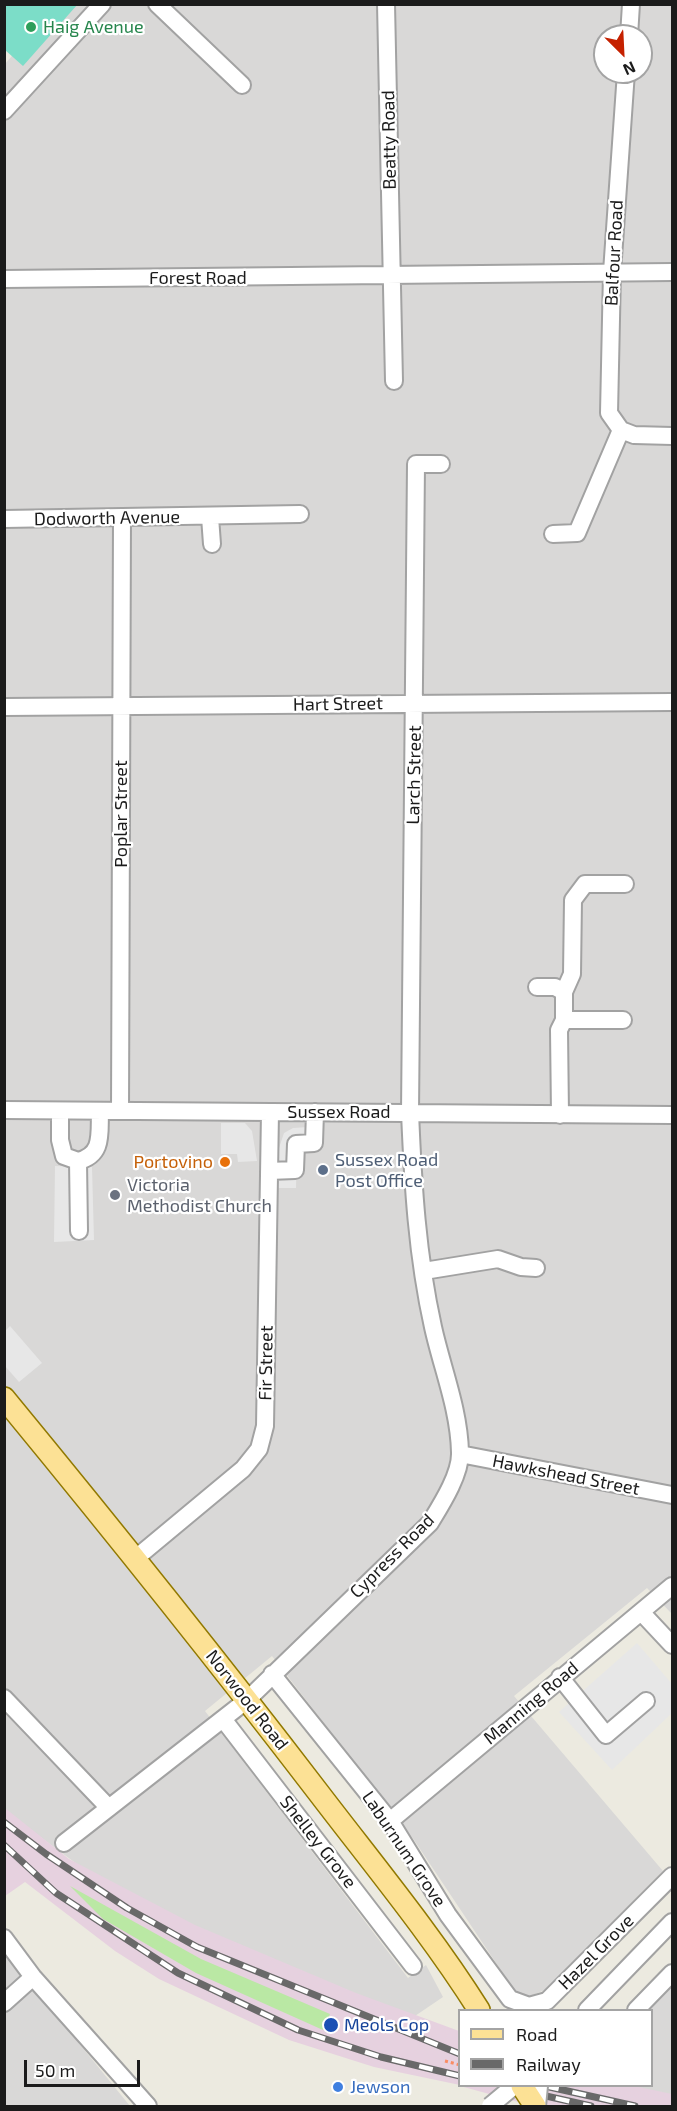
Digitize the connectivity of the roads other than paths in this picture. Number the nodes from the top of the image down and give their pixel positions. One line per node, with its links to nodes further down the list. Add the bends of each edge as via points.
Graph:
1 (102, 4): 8 (street)
2 (157, 4): 7 (street)
3 (386, 4): 11 (street, Beatty Road)
4 (631, 4): 5 (street)
5 (629, 24)
6 (625, 84): 9 (street, Balfour Road)
7 (242, 85)
8 (4, 111)
9 (612, 272): 10 (street, Forest Road); 11 (street, Forest Road); 14 (street, Balfour Road, via 609,413)
10 (672, 272)
11 (392, 276): 12 (street, Forest Road); 13 (street)
12 (4, 279)
13 (394, 381)
14 (621, 430): 15 (street, via 634,435); 21 (street, via 578,533)
15 (672, 436)
16 (441, 464): 24 (street, Larch Street, via 416,464)
17 (300, 514): 19 (street, Dodworth Avenue)
18 (122, 517): 19 (street, Dodworth Avenue); 20 (street, Dodworth Avenue); 25 (street, Poplar Street)
19 (210, 517): 22 (street)
20 (4, 519)
21 (553, 534)
22 (212, 544)
23 (672, 702): 24 (street, Hart Street)
24 (415, 704): 25 (street, Hart Street); 38 (street, Larch Street)
25 (121, 706): 26 (street, Hart Street); 34 (street, Poplar Street)
26 (4, 707)
27 (625, 884): 29 (street, via 585,884 573,900 572,974)
28 (537, 987): 29 (street, via 555,987)
29 (564, 992): 30 (street)
30 (564, 1020): 31 (street); 39 (street, via 559,1030)
31 (623, 1020)
32 (4, 1110): 33 (street, Sussex Road)
33 (60, 1111): 35 (street, Sussex Road); 41 (street, via 61,1149 64,1156)
34 (120, 1111): 35 (street, Sussex Road); 36 (street, Sussex Road)
35 (100, 1112): 41 (street, via 99,1147 94,1154)
36 (270, 1112): 37 (street, Sussex Road); 42 (street, Fir Street)
37 (315, 1112): 38 (street, Sussex Road); 42 (street, via 314,1143 296,1144 295,1170)
38 (411, 1112): 39 (street, Sussex Road); 45 (street, Cypress Road, via 414,1211)
39 (560, 1115): 40 (street, Sussex Road)
40 (672, 1115)
41 (78, 1161): 43 (street)
42 (269, 1171): 49 (street, Fir Street, via 266,1426 259,1449 243,1468)
43 (79, 1231)
44 (536, 1268): 45 (street, via 498,1259)
45 (424, 1271): 47 (street, Cypress Road, via 433,1327 455,1408)
46 (4, 1398): 49 (main road, Norwood Road)
47 (460, 1454): 48 (street, Hawkshead Street); 53 (street, Cypress Road, via 448,1494 430,1523)
48 (672, 1495)
49 (136, 1558): 56 (main road, Norwood Road)
50 (672, 1586): 51 (street, Manning Road)
51 (642, 1613): 52 (street); 54 (street, Manning Road)
52 (672, 1645)
53 (272, 1674): 56 (street, Cypress Road); 60 (street, Laburnum Grove)
54 (560, 1677): 57 (street, via 606,1735); 60 (street, Manning Road)
55 (4, 1698): 59 (street)
56 (247, 1700): 58 (street, Cypress Road); 70 (main road, Norwood Road, via 458,1976)
57 (646, 1701)
58 (223, 1719): 59 (street, Cypress Road); 65 (street, Shelley Grove)
59 (109, 1809): 61 (street, Cypress Road)
60 (390, 1821): 68 (street, Laburnum Grove, via 448,1915)
61 (64, 1843)
62 (672, 1876): 68 (street, Hazel Grove, via 547,2001 529,2006)
63 (672, 1922): 71 (street)
64 (4, 1938): 67 (street)
65 (414, 1966)
66 (672, 1973): 72 (street)
67 (33, 1977): 69 (street); 76 (street)
68 (510, 1999)
69 (4, 2003)
70 (478, 2009)
71 (588, 2009)
72 (637, 2009)
73 (512, 2087): 77 (street, bridge)
74 (523, 2087): 78 (main road, bridge)
75 (539, 2087): 78 (street, bridge)
76 (144, 2105)
77 (490, 2106)
78 (536, 2106)

